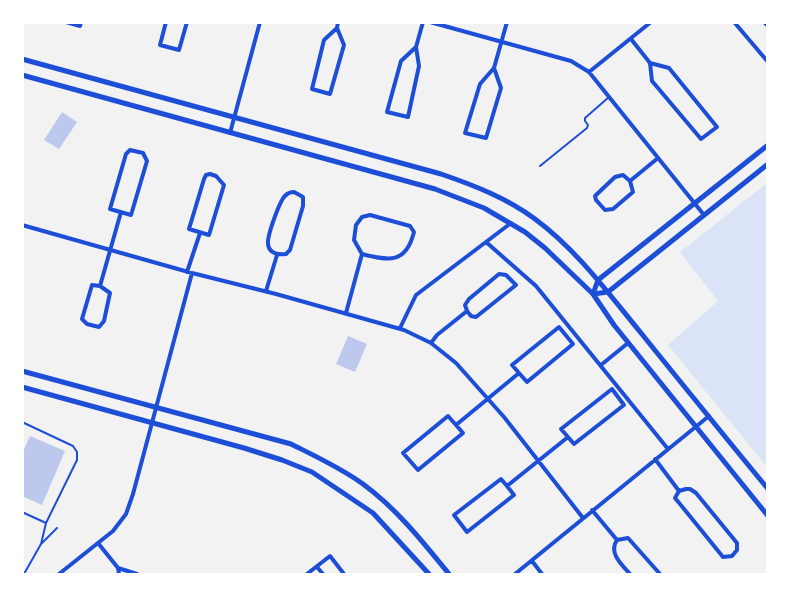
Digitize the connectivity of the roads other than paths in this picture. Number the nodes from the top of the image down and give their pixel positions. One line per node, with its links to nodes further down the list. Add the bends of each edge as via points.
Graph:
1 (66, 22): 2 (street, via 80,26)
2 (81, 22)
3 (166, 22): 4 (street, via 160,45 179,50)
4 (187, 22)
5 (260, 22): 25 (street)
6 (338, 22): 14 (street)
7 (423, 22): 17 (street)
8 (430, 22): 16 (street)
9 (507, 22): 16 (street)
10 (651, 22): 15 (street)
11 (734, 22): 19 (street)
12 (764, 22): 13 (street)
13 (768, 26)
14 (337, 28): 14 (street, via 344,45 330,94 312,89 324,40)
15 (631, 39): 20 (street); 22 (street)
16 (501, 42): 21 (street); 22 (street, via 571,61)
17 (416, 47): 17 (street, via 419,66 408,117 387,112 401,61)
18 (22, 58): 25 (street)
19 (768, 62)
20 (650, 63): 20 (street, via 669,68 717,127 701,139 652,81)
21 (494, 68): 21 (street, via 501,88 486,138 465,133 480,84)
22 (589, 72): 24 (street)
23 (22, 75): 26 (street)
24 (609, 97): 28 (street); 30 (lane, via 585,118 587,128)
25 (234, 118): 26 (street); 43 (street, via 441,174 491,194 534,218)
26 (230, 134): 35 (street, via 435,189)
27 (768, 145): 32 (street)
28 (658, 158): 31 (street); 32 (street)
29 (768, 164): 34 (street)
30 (540, 166)
31 (630, 182): 31 (street, via 631,195 611,211 596,200 615,177 623,175)
32 (694, 202): 34 (street); 43 (street)
33 (120, 212): 33 (street, via 131,215 147,161 143,153 130,150 126,154 110,209); 39 (street)
34 (704, 215): 46 (street)
35 (512, 223): 38 (street); 47 (street)
36 (22, 225): 39 (street)
37 (200, 233): 37 (street, via 208,235 224,185 210,174 204,179 189,229); 42 (street)
38 (486, 242): 50 (street, via 416,295); 53 (street, via 536,286)
39 (110, 250): 42 (street); 44 (street)
40 (363, 254): 40 (street, via 354,240 356,225 362,217 370,215 410,226 414,232 406,251 395,259); 49 (street)
41 (277, 255): 41 (street, via 268,244 280,202 286,194 294,192 303,197 303,206 290,250); 45 (street)
42 (189, 273): 45 (street); 58 (street)
43 (598, 280): 46 (street); 47 (street)
44 (100, 286): 44 (street, via 92,285 82,319 99,327 110,293)
45 (266, 292): 49 (street)
46 (608, 292): 47 (street); 59 (street)
47 (593, 294): 52 (street)
48 (467, 310): 48 (street, via 476,317 516,285 499,274 469,299); 51 (street)
49 (346, 314): 50 (street)
50 (400, 328): 51 (street)
51 (431, 343): 57 (street, via 456,363)
52 (628, 343): 53 (street); 63 (street)
53 (601, 365): 65 (street)
54 (22, 371): 58 (street)
55 (519, 373): 55 (street, via 527,382 573,344 559,327 512,365); 57 (street)
56 (22, 387): 61 (street)
57 (487, 398): 62 (street); 67 (street)
58 (156, 407): 61 (street); 91 (street, via 291,444 327,462 363,484 390,507)
59 (709, 416): 63 (street); 69 (street)
60 (22, 422): 75 (lane, via 73,446 77,452 77,460)
61 (151, 422): 78 (street, via 126,514); 90 (street, via 282,459 312,472 374,513)
62 (456, 425): 62 (street, via 448,416 403,453 418,470 463,433)
63 (696, 427): 65 (street); 73 (street)
64 (568, 437): 64 (street, via 574,444 624,405 612,389 561,429); 67 (street)
65 (668, 449): 66 (street)
66 (655, 459): 70 (street); 71 (street)
67 (538, 461): 68 (street); 74 (street)
68 (507, 486): 68 (street, via 501,479 454,515 467,532 514,495)
69 (768, 489)
70 (679, 491): 70 (street, via 690,489 696,493 737,543 732,556 723,557 717,550 675,498)
71 (592, 510): 74 (street); 77 (street)
72 (22, 512): 75 (lane)
73 (768, 516)
74 (583, 518): 80 (street)
75 (46, 523): 79 (lane)
76 (57, 528): 79 (lane)
77 (617, 540): 94 (street, via 617,559); 95 (street, via 628,538)
78 (98, 543): 82 (street); 84 (street)
79 (41, 544): 83 (lane)
80 (532, 561): 92 (street); 93 (street)
81 (317, 567): 87 (street); 88 (street); 89 (street, via 330,556)
82 (118, 568): 85 (street); 86 (street)
83 (24, 574)
84 (59, 574)
85 (119, 574)
86 (137, 574)
87 (307, 574)
88 (323, 574)
89 (344, 574)
90 (429, 574)
91 (449, 574)
92 (515, 574)
93 (542, 574)
94 (630, 574)
95 (660, 574)

